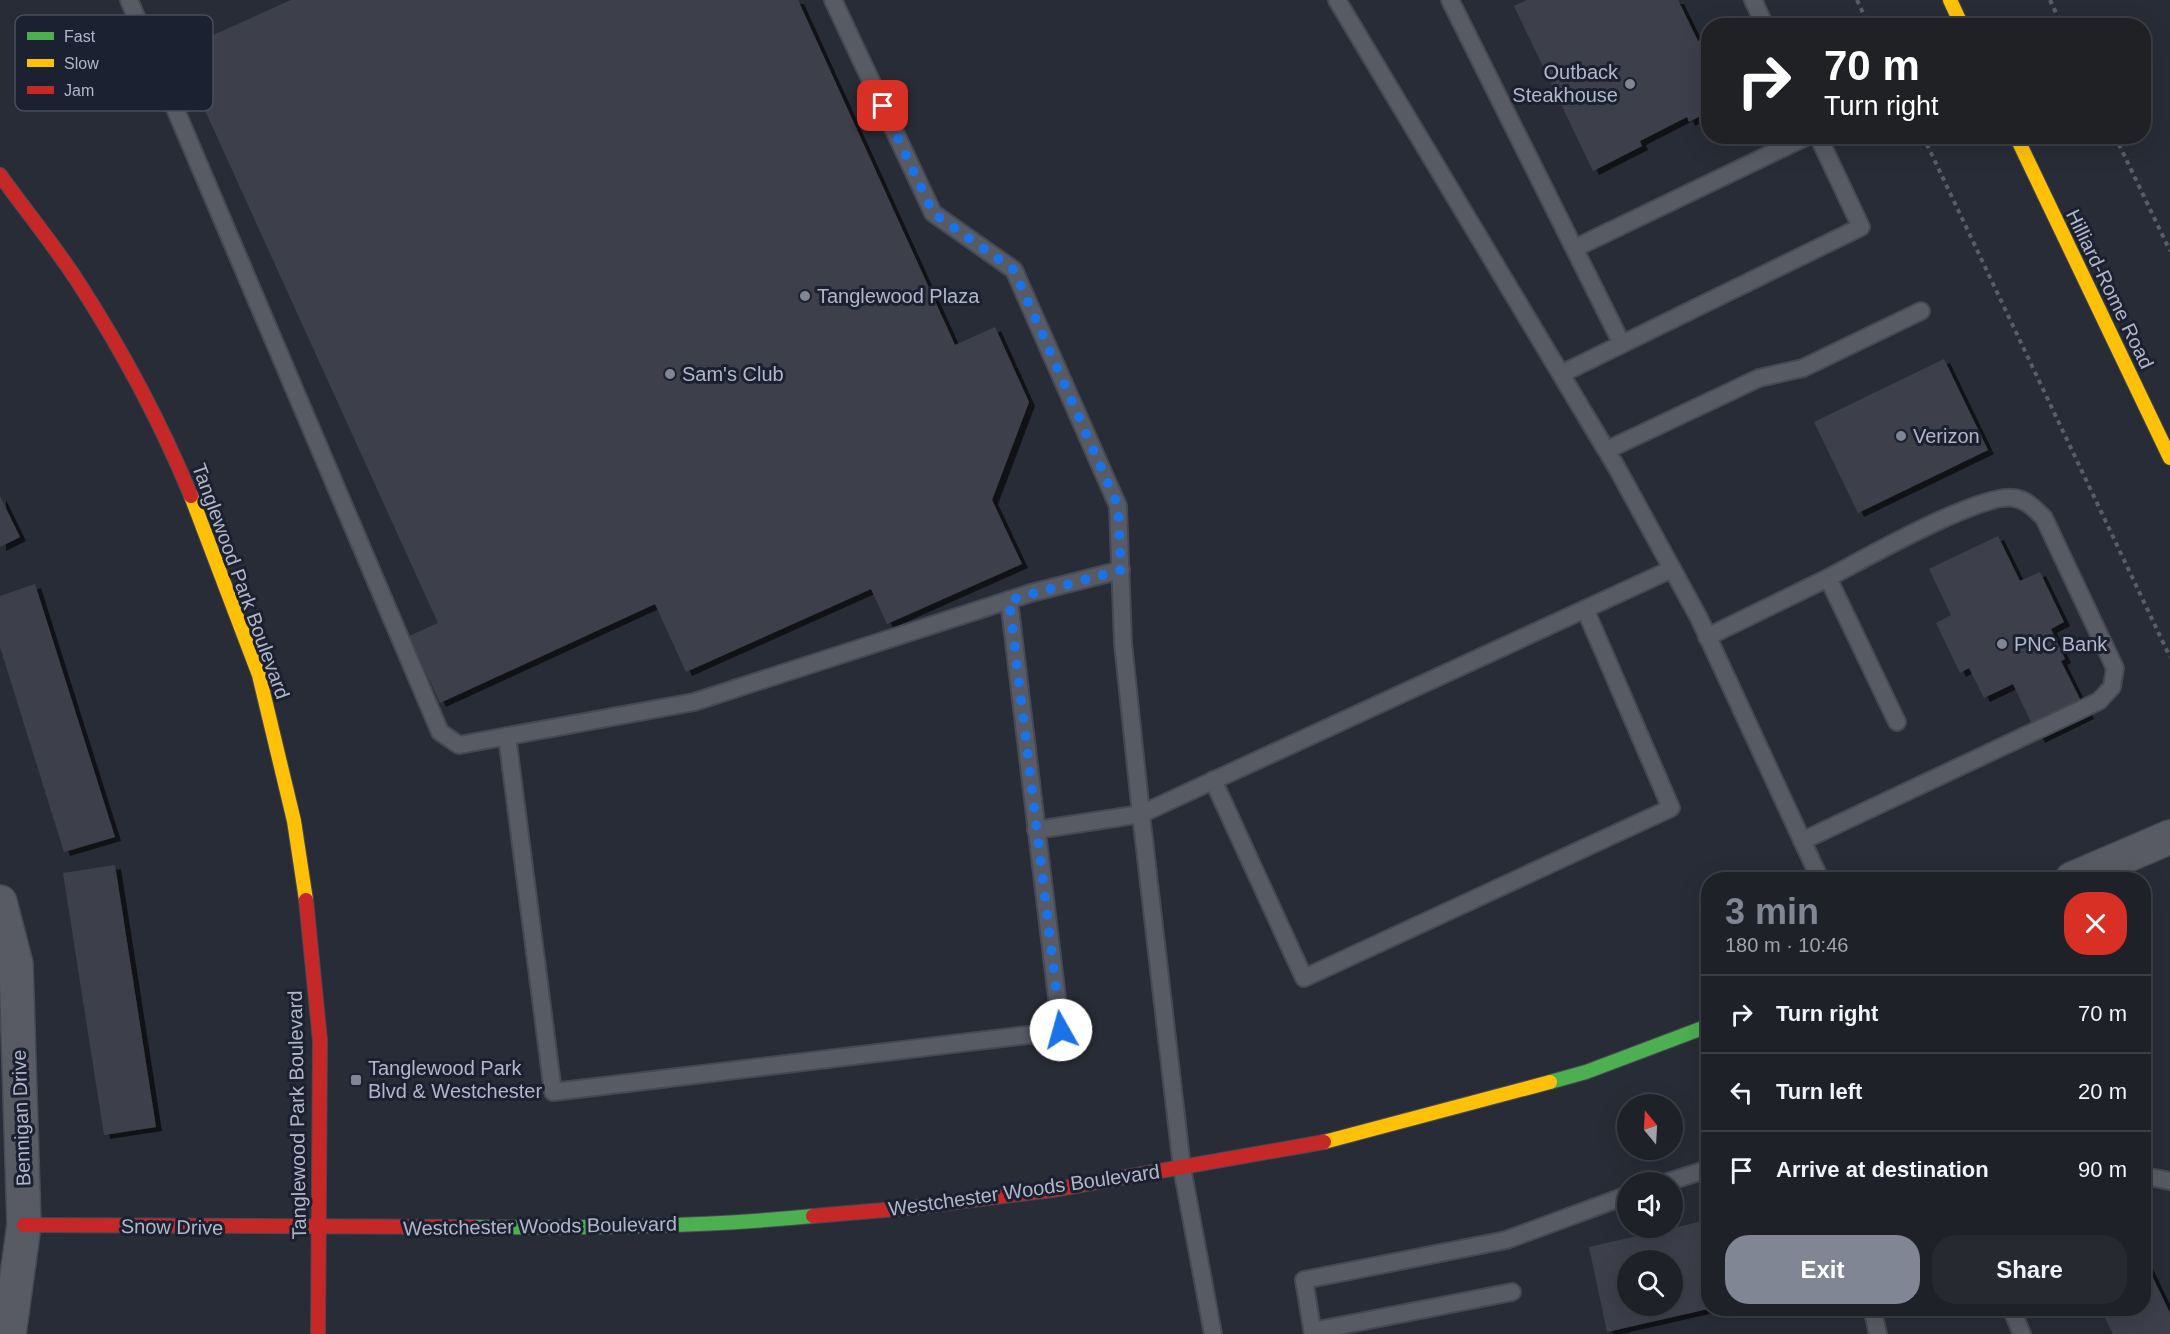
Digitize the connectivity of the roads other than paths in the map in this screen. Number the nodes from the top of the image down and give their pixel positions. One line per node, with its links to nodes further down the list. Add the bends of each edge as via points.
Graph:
1 (129, 0): 7 (lane)
2 (833, 0): 22 (lane, via 933,213 1014,270 1118,506)
3 (1337, 0): 18 (lane)
4 (1450, 0): 15 (lane)
5 (1753, 0): 8 (lane)
6 (1953, 2): 9 (street)
7 (135, 15)
8 (1761, 18)
9 (1959, 18)
10 (176, 111): 28 (lane, via 440,732 459,745)
11 (1791, 144): 15 (lane)
12 (1822, 144): 17 (lane, via 1861,227)
13 (2020, 144): 20 (street, Hilliard-Rome Road)
14 (0, 175): 46 (street, Tanglewood Park Boulevard, via 77,281 139,384 205,528 259,675 294,821 309,917 320,1040)
15 (1575, 248): 17 (lane)
16 (1921, 311): 19 (lane, via 1803,368 1760,378)
17 (1622, 344): 18 (lane)
18 (1561, 374): 19 (lane)
19 (1607, 450): 21 (lane)
20 (2170, 458)
21 (1672, 569): 25 (lane); 26 (lane)
22 (1121, 570): 24 (lane); 30 (lane, via 1123,643)
23 (1828, 578): 26 (lane); 27 (lane); 33 (lane, via 1962,510 2012,497 2029,503 2044,518 2115,668 2112,687 2099,701)
24 (1009, 600): 28 (lane, via 694,702); 31 (lane)
25 (1585, 609): 29 (lane); 29 (lane, via 1671,808 1315,973 1304,978)
26 (1707, 637): 33 (lane)
27 (1897, 722)
28 (507, 736): 31 (lane, via 553,1092 1061,1030)
29 (1213, 780): 30 (lane)
30 (1141, 814): 31 (lane); 39 (lane)
31 (1036, 830)
32 (2170, 837): 35 (street)
33 (1802, 841): 34 (lane)
34 (1817, 872)
35 (2088, 872)
36 (0, 902): 37 (street, Bennigan Drive)
37 (8, 966): 45 (street, Bennigan Drive)
38 (1701, 1029): 39 (street, Westchester Woods Boulevard, via 1586,1072 1457,1108 1323,1142)
39 (1182, 1168): 46 (street, Westchester Woods Boulevard, via 1052,1190 740,1223 591,1228); 53 (lane)
40 (1701, 1171): 41 (lane)
41 (1683, 1177)
42 (2151, 1177): 43 (lane)
43 (2170, 1181)
44 (1617, 1199): 51 (lane, via 1506,1240 1304,1280)
45 (24, 1225): 46 (street, Snow Drive); 50 (street, Bennigan Drive)
46 (319, 1228): 52 (street, Tanglewood Park Boulevard)
47 (1512, 1292): 51 (lane)
48 (1874, 1316): 54 (lane)
49 (2014, 1316): 55 (lane)
50 (6, 1330)
51 (1313, 1333)
52 (318, 1334)
53 (1213, 1334)
54 (1878, 1334)
55 (2022, 1334)

